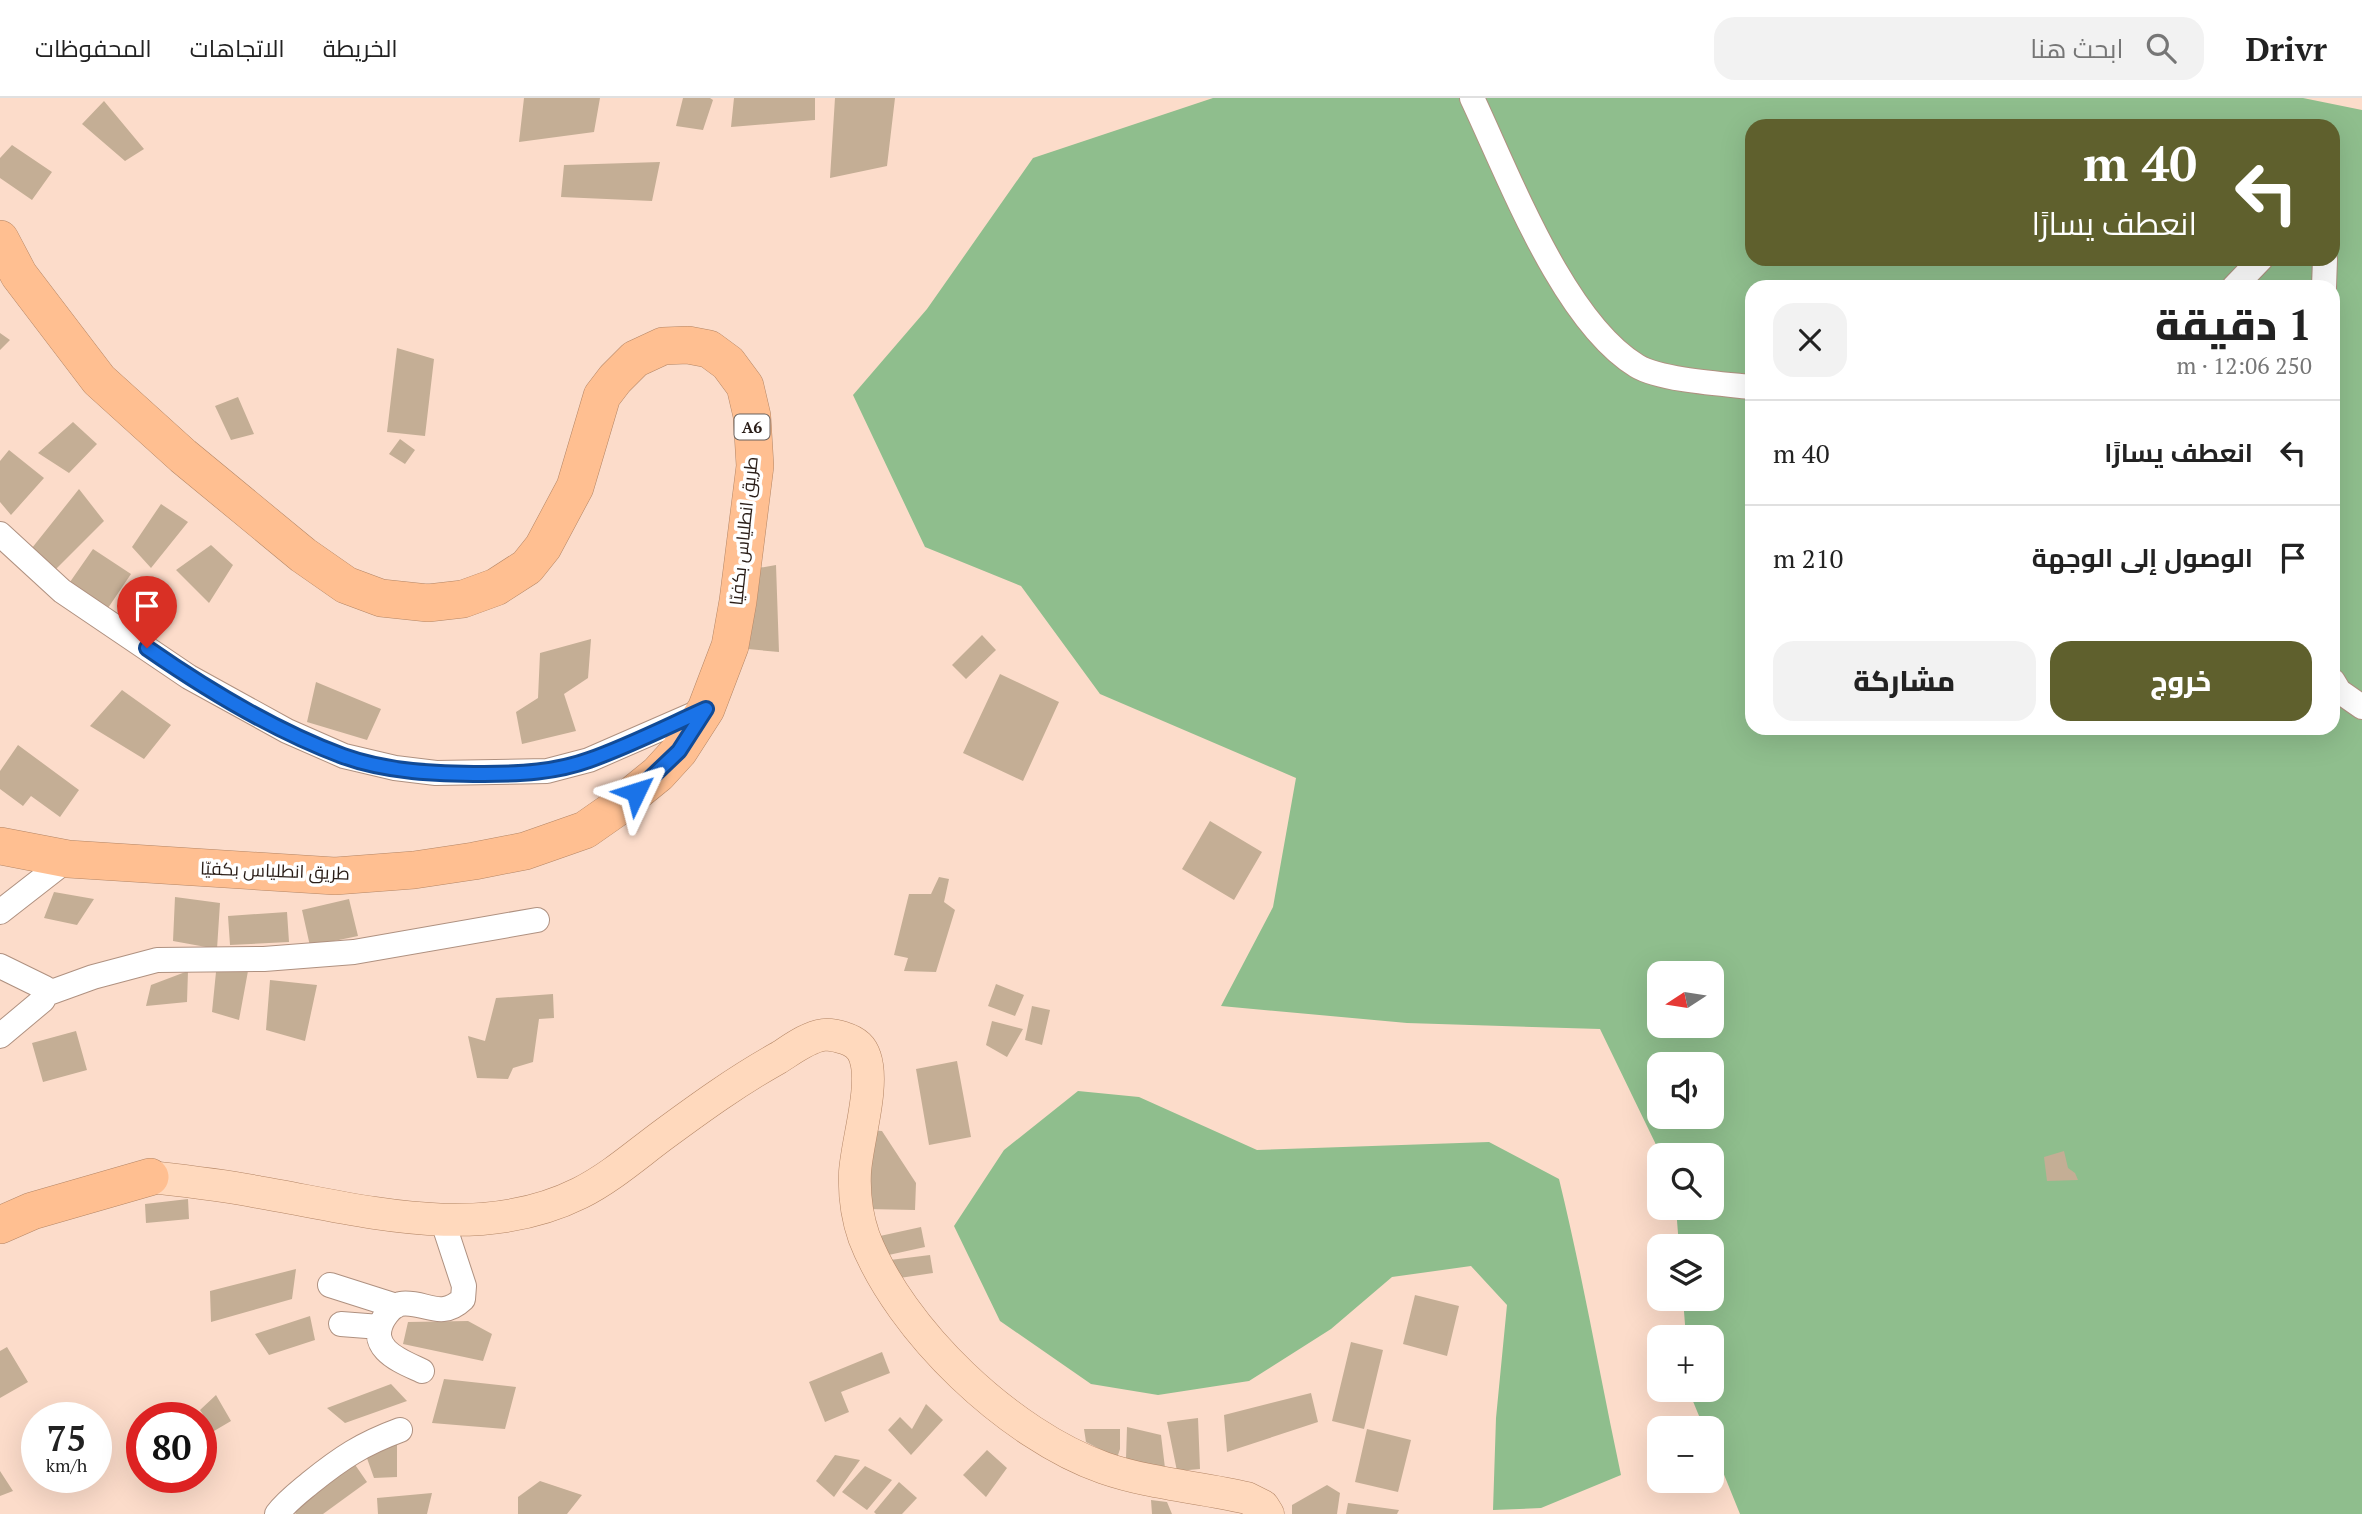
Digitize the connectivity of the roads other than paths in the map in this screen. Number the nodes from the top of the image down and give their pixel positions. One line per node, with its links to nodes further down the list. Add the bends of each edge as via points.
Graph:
1 (1472, 98): 6 (street, via 1533,228 1591,327 1640,368)
2 (0, 239): 4 (highway, طريق انطلياس بكفيّا / A6)
3 (2254, 266): 5 (street)
4 (10, 269): 10 (highway, طريق انطلياس بكفيّا / A6, via 99,380 183,456 303,555 346,585 381,598 428,603 463,599 496,587 527,567 575,487 602,396 615,379 635,359 663,346 709,349 728,362 745,386 755,466 730,646)
5 (2241, 280)
6 (1745, 386)
7 (0, 534): 10 (street, via 62,591 189,677 287,731 344,756 436,774 547,771 589,760)
8 (2340, 692): 9 (street)
9 (2362, 707)
10 (706, 709): 12 (highway, طريق انطلياس بكفيّا / A6, via 679,751 615,809 585,830 525,851 414,870 335,876)
11 (0, 846): 12 (highway, طريق انطلياس بكفيّا / A6)
12 (68, 859): 13 (street)
13 (0, 912)
14 (537, 920): 16 (street, via 354,952 157,960)
15 (0, 966): 16 (street, via 45,988)
16 (46, 994): 17 (street)
17 (0, 1036)
18 (150, 1177): 19 (highway, via 112,1177); 20 (main road, via 392,1216); 21 (highway, via 32,1211)
19 (0, 1206)
20 (442, 1219): 23 (street, via 464,1286 463,1299 439,1310); 29 (main road, via 490,1218 559,1203 611,1174 729,1086 789,1051 822,1035 847,1039 858,1045 866,1058 866,1098 855,1172 863,1233 874,1260 927,1338 999,1408 1059,1448 1132,1477 1247,1498)
21 (0, 1225)
22 (330, 1285): 23 (street)
23 (396, 1306): 25 (street)
24 (341, 1324): 25 (street)
25 (380, 1326): 26 (street, via 380,1340 388,1353)
26 (422, 1371)
27 (400, 1430): 28 (street, via 344,1455)
28 (277, 1514)
29 (1268, 1514)

